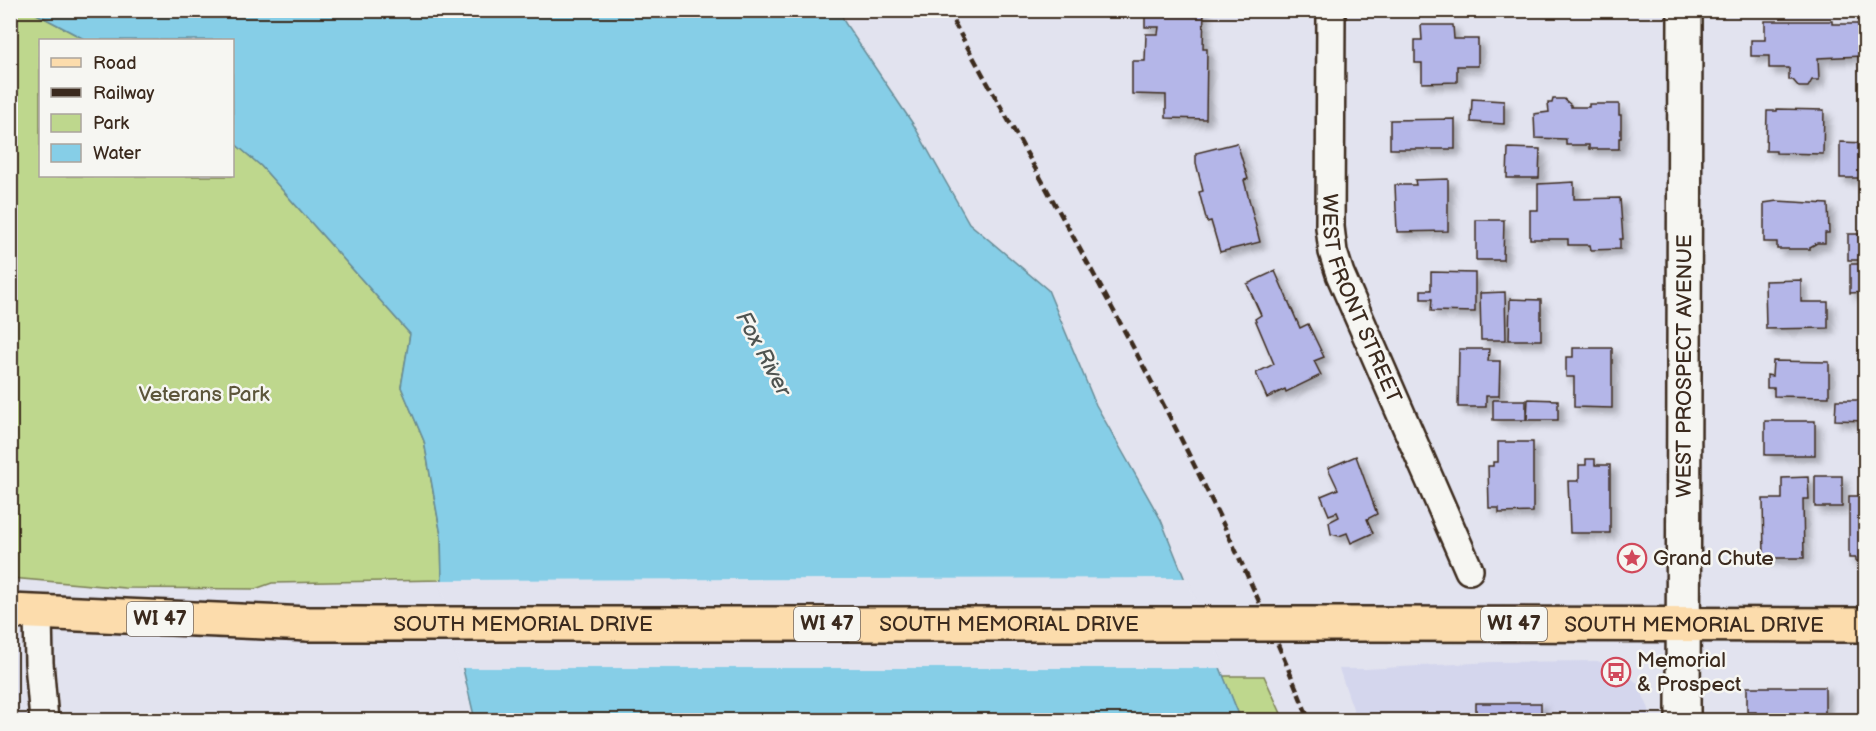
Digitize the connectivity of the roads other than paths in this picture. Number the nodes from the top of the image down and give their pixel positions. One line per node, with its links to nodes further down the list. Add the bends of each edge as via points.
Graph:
1 (1331, 10): 3 (street, WEST FRONT STREET, via 1333,252)
2 (1685, 10): 6 (main road, WEST PROSPECT AVENUE)
3 (1469, 570)
4 (24, 613): 6 (main road, SOUTH MEMORIAL DRIVE / WI 47, bridge, via 309,624); 7 (street, via 39,663)
5 (1866, 625): 6 (main road, SOUTH MEMORIAL DRIVE / WI 47)
6 (1683, 626): 8 (main road, WEST PROSPECT AVENUE)
7 (44, 720)
8 (1683, 720)

